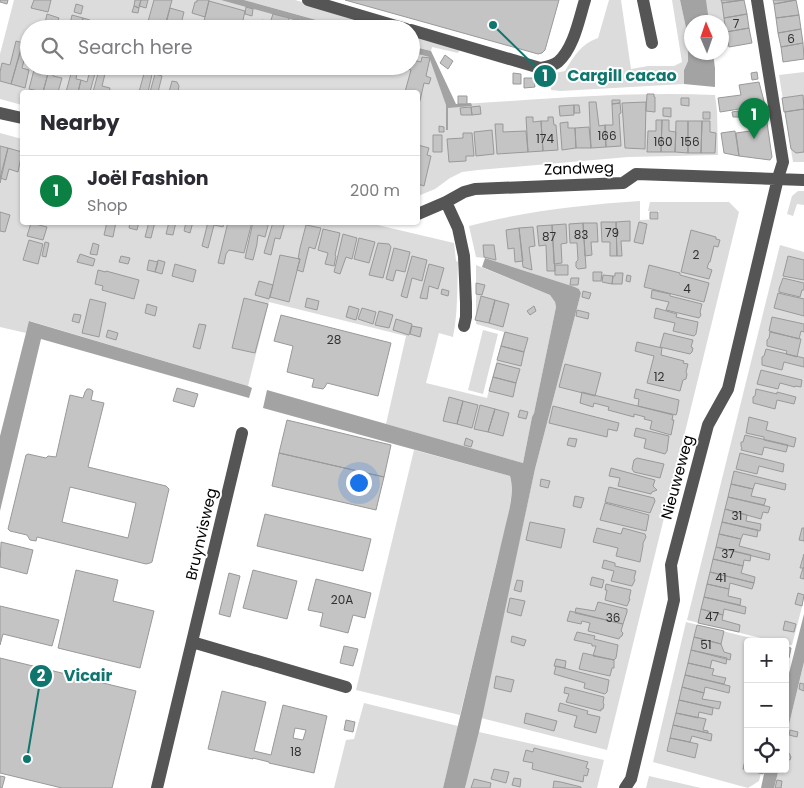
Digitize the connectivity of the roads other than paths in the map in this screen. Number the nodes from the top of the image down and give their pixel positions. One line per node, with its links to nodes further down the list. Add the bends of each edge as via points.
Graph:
1 (308, 0): 5 (street)
2 (585, 0): 6 (street, via 572,44 558,62 540,68)
3 (643, 0): 7 (street)
4 (757, 0): 10 (street, Nieuweweg, via 783,162)
5 (376, 20)
6 (420, 33)
7 (652, 43)
8 (0, 113): 9 (street)
9 (20, 118)
10 (778, 178): 11 (street, Zandweg); 12 (street, Zandweg, via 636,174 622,183 475,189); 19 (street, Nieuweweg, via 728,389 708,425 671,565 674,600 631,779)
11 (804, 180)
12 (446, 202): 13 (street, Zandweg); 14 (street, via 458,228 464,256)
13 (420, 213)
14 (464, 326)
15 (242, 433): 16 (street, Bruynvisweg)
16 (192, 642): 17 (street); 18 (street, Bruynvisweg)
17 (346, 687)
18 (157, 788)
19 (625, 788)

